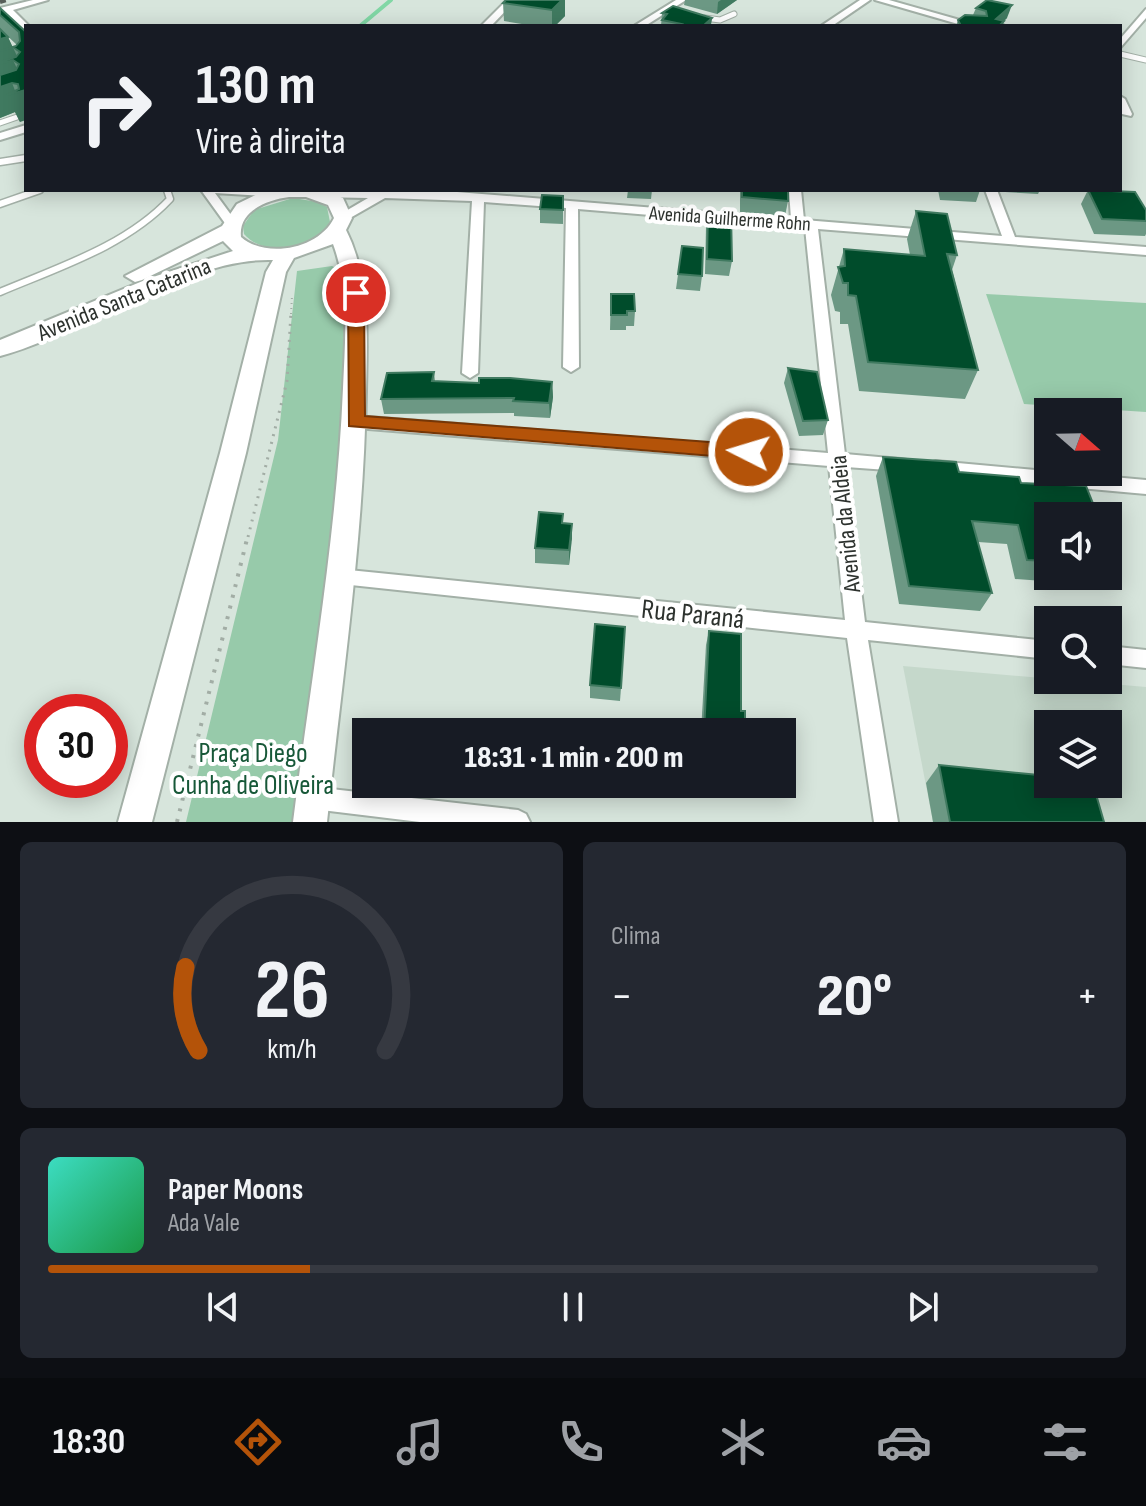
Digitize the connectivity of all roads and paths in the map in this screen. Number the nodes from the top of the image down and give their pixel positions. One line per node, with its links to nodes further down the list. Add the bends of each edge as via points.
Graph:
1 (44, 0): 6 (street)
2 (512, 0): 10 (street)
3 (866, 0): 12 (street)
4 (879, 0): 13 (street)
5 (682, 5): 11 (street, via 670,6)
6 (4, 10): 14 (street)
7 (1146, 12): 15 (street)
8 (734, 14): 9 (lane, via 720,20)
9 (696, 15)
10 (488, 24)
11 (642, 24)
12 (829, 24)
13 (969, 24)
14 (24, 26)
15 (1122, 42)
16 (1122, 54): 17 (lane)
17 (1146, 60)
18 (1122, 103): 20 (street)
19 (1, 111): 22 (lane)
20 (1127, 114)
21 (24, 115): 22 (lane)
22 (9, 120): 23 (lane)
23 (0, 123)
24 (24, 129): 25 (street)
25 (0, 137)
26 (24, 158): 27 (lane)
27 (0, 162)
28 (34, 192): 39 (lane)
29 (168, 192): 50 (lane, via 164,207 129,232)
30 (208, 192): 44 (street)
31 (260, 192): 36 (street)
32 (398, 192): 37 (street, Avenida Guilherme Rohn); 38 (street, Avenida Guilherme Rohn); 43 (street, via 366,202)
33 (597, 192): 41 (street)
34 (796, 192): 42 (street, Avenida da Aldeia)
35 (992, 192): 45 (street)
36 (281, 193): 37 (street); 44 (street, Avenida Santa Catarina, via 239,210)
37 (315, 193): 43 (street, via 336,202)
38 (478, 198): 40 (street, Avenida Guilherme Rohn); 54 (street)
39 (0, 204)
40 (572, 206): 41 (street, Avenida Guilherme Rohn); 53 (street)
41 (594, 208): 42 (street, Avenida Guilherme Rohn)
42 (804, 224): 45 (street, Avenida Guilherme Rohn); 56 (street, Avenida da Aldeia)
43 (340, 225): 46 (street); 49 (street)
44 (230, 227): 48 (street, via 230,239); 51 (street, Avenida Santa Catarina, via 184,254)
45 (1010, 241): 47 (street, Avenida Guilherme Rohn)
46 (298, 251): 48 (street); 49 (street); 64 (street, via 276,272); 65 (path, via 287,381)
47 (1146, 251)
48 (249, 252): 52 (street, Avenida Santa Catarina, via 157,283)
49 (350, 255): 55 (street, via 356,293)
50 (0, 292)
51 (0, 333)
52 (0, 349)
53 (571, 367)
54 (470, 373)
55 (356, 422): 56 (street); 58 (street)
56 (838, 459): 57 (street); 59 (street, Avenida da Aldeia)
57 (1146, 487)
58 (339, 577): 59 (street, Rua Paraná); 63 (street)
59 (856, 630): 60 (street, Rua Paraná); 67 (street, Avenida da Aldeia)
60 (1034, 649)
61 (1122, 656): 62 (street)
62 (1146, 659)
63 (311, 810): 66 (street)
64 (135, 822)
65 (177, 822)
66 (518, 822)
67 (886, 822)

